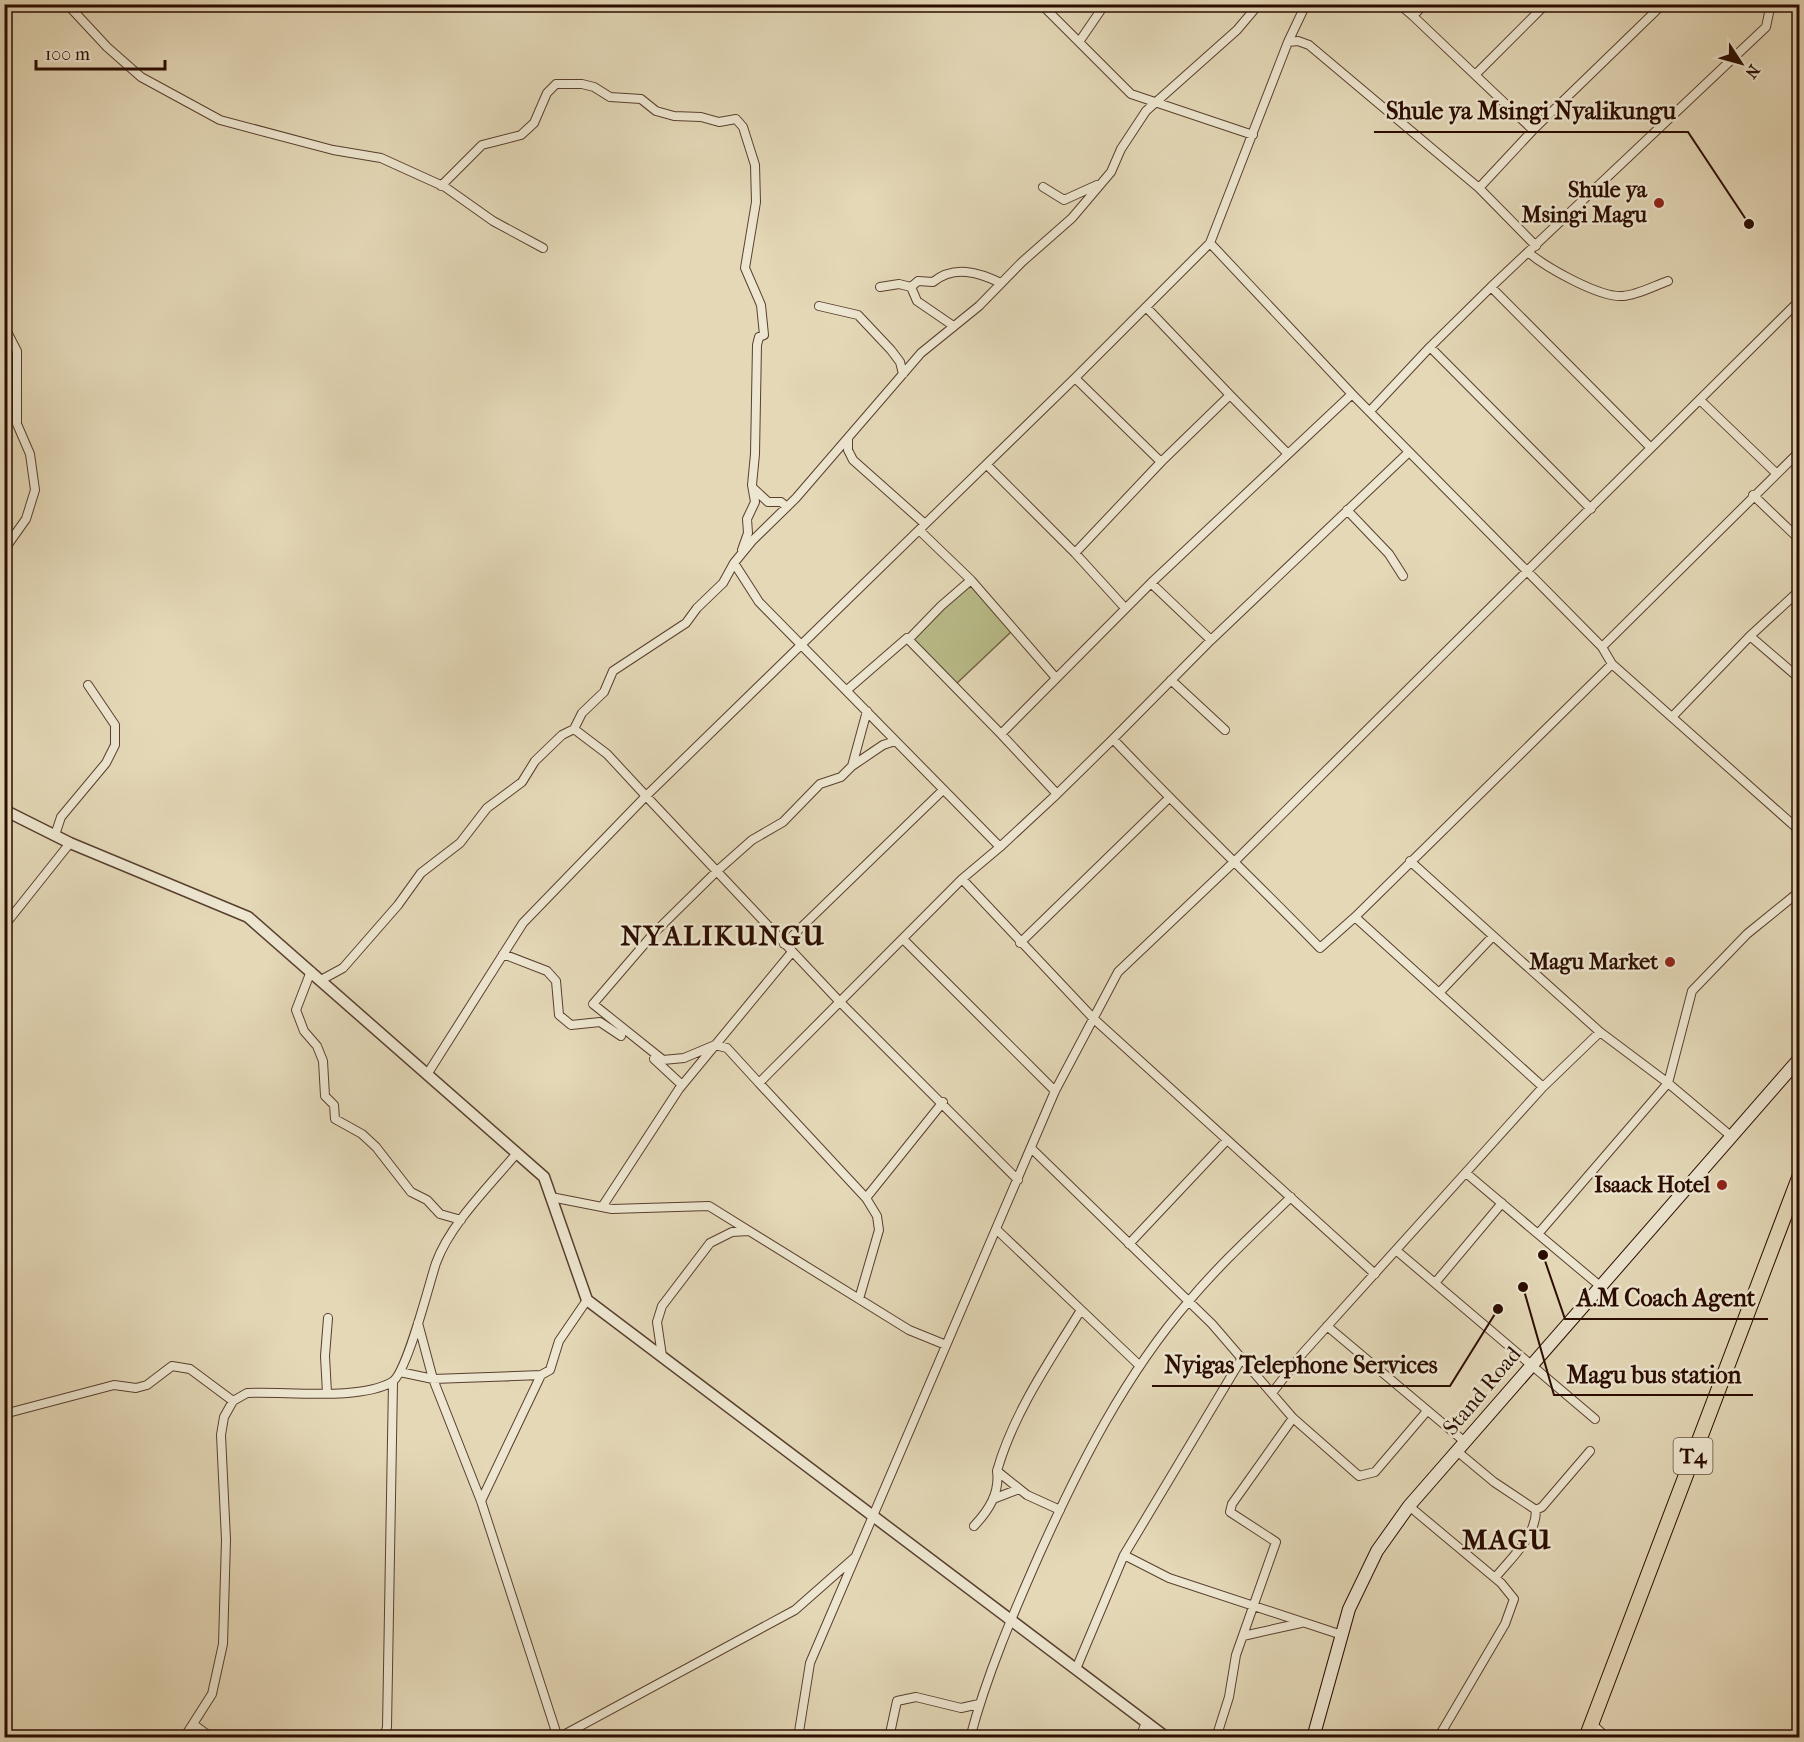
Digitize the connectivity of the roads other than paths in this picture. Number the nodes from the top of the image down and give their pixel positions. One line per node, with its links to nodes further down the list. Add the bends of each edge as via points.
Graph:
1 (1041, 4): 12 (street)
2 (1105, 4): 12 (street)
3 (1259, 4): 15 (street, via 1237,30)
4 (1306, 4): 13 (street)
5 (1399, 4): 11 (street)
6 (1424, 4): 11 (street)
7 (1546, 4): 14 (street)
8 (1663, 4): 16 (street)
9 (1767, 4): 23 (street, via 1770,8 1766,27)
10 (72, 6): 19 (street, via 107,47 141,77 220,120 333,150 381,158)
11 (1413, 16): 14 (street)
12 (1079, 42): 15 (street, via 1131,94)
13 (1288, 42): 17 (street); 21 (street, via 1309,45)
14 (1476, 75): 16 (street)
15 (1156, 102): 17 (street); 18 (street, via 1134,127)
16 (1533, 130): 21 (street)
17 (1253, 135): 22 (street)
18 (1101, 184): 20 (street, via 1064,200); 27 (street, via 1072,218)
19 (441, 186): 24 (street); 53 (street, via 482,145 521,135 534,123 555,84 582,84 610,97 642,99 656,111 674,116 719,122 736,119 755,165 756,202 745,268 761,305 765,326 756,345)
20 (1042, 187)
21 (1479, 188): 23 (street)
22 (1210, 243): 33 (street); 39 (street)
23 (1536, 246): 25 (street)
24 (543, 248)
25 (1528, 254): 26 (street, via 1549,270 1607,294 1622,296); 30 (street)
26 (1668, 281)
27 (1001, 283): 29 (street, via 981,273 957,271 943,273 933,282 918,281); 34 (street, via 979,306)
28 (880, 287): 29 (street)
29 (911, 287): 34 (street, via 917,301)
30 (1491, 287): 36 (street); 44 (street)
31 (1800, 300): 41 (street)
32 (819, 306): 37 (street, via 858,315 891,350)
33 (1146, 307): 38 (street); 40 (street)
34 (952, 325): 37 (street)
35 (4, 326): 60 (street, via 17,351 17,424 30,454 35,490 26,519)
36 (1430, 347): 42 (street); 56 (street)
37 (903, 374): 43 (street)
38 (1075, 378): 50 (street); 51 (street)
39 (1352, 394): 42 (street); 47 (street)
40 (1230, 395): 47 (street); 50 (street)
41 (1700, 400): 44 (street); 52 (street)
42 (1370, 411): 46 (street)
43 (848, 438): 48 (street); 49 (street)
44 (1651, 448): 56 (street)
45 (1800, 451): 52 (street)
46 (1409, 452): 57 (street); 63 (street)
47 (1287, 453): 66 (street)
48 (832, 457): 49 (street); 55 (street)
49 (853, 459): 58 (street)
50 (1161, 462): 61 (street)
51 (987, 465): 58 (street); 61 (street)
52 (1776, 473): 54 (street)
53 (754, 489): 55 (street, via 768,502 781,502); 62 (street, via 748,533)
54 (1753, 495): 59 (street); 73 (street)
55 (787, 507): 62 (street)
56 (1591, 509): 63 (street)
57 (1347, 510): 64 (street, via 1389,554); 71 (street)
58 (922, 527): 65 (street); 72 (street)
59 (1800, 540)
60 (4, 550)
61 (1075, 553): 68 (street)
62 (737, 559): 72 (street, via 759,602); 82 (street, via 723,583 686,623 613,671 604,692 582,713)
63 (1526, 573): 73 (street); 97 (street)
64 (1403, 576)
65 (971, 580): 70 (street); 75 (street)
66 (1150, 583): 68 (street); 71 (street)
67 (1800, 590): 69 (street)
68 (1125, 608): 75 (street)
69 (1750, 636): 77 (street); 81 (street)
70 (909, 639): 79 (street); 84 (street)
71 (1211, 640): 76 (street)
72 (801, 644): 79 (street); 90 (street)
73 (1602, 648): 74 (street)
74 (1612, 664): 81 (street); 98 (street)
75 (1056, 678): 84 (street)
76 (1171, 680): 83 (street); 85 (street)
77 (1800, 680)
78 (88, 685): 94 (street, via 115,725 115,745 106,763 62,817)
79 (847, 690): 80 (street)
80 (867, 711): 86 (street); 87 (street)
81 (1673, 716): 93 (street)
82 (574, 729): 90 (street, via 607,754); 111 (street, via 535,761 522,782 487,808 460,843 421,873 343,968)
83 (1225, 730)
84 (1000, 734): 89 (street)
85 (1113, 739): 89 (street); 91 (street)
86 (895, 741): 87 (street); 88 (street)
87 (852, 766): 99 (street, via 841,777 820,784 783,822 752,840)
88 (943, 790): 96 (street); 107 (street)
89 (1057, 794): 96 (street)
90 (646, 796): 99 (street); 109 (street, via 523,923)
91 (1169, 798): 97 (street); 106 (street)
92 (4, 810): 94 (street)
93 (1800, 831)
94 (55, 835): 95 (street)
95 (70, 843): 103 (street); 110 (street, via 248,917)
96 (1000, 848): 100 (street)
97 (1235, 861): 102 (street, via 1320,948); 114 (street, via 1118,972)
98 (1410, 861): 102 (street); 104 (street)
99 (717, 871): 107 (street); 116 (street, via 664,922 593,1005 663,1060 684,1058)
100 (962, 879): 105 (street); 106 (street)
101 (1800, 891): 120 (street, via 1748,934 1692,991)
102 (1355, 917): 112 (street)
103 (4, 926)
104 (1493, 936): 112 (street); 115 (street)
105 (903, 939): 113 (street); 123 (street)
106 (1020, 943): 114 (street)
107 (784, 944): 108 (street)
108 (792, 952): 113 (street); 116 (street)
109 (503, 954): 118 (street); 121 (street, via 547,971 556,981 559,1014 571,1025 600,1022 655,1060)
110 (310, 971): 111 (street); 137 (street, via 296,1010 323,1061 326,1096 334,1105 335,1119 376,1147 411,1192 427,1200 440,1214)
111 (321, 980): 118 (street)
112 (1439, 993): 122 (street)
113 (839, 1001): 119 (street); 124 (street)
114 (1094, 1019): 123 (street); 126 (street)
115 (1600, 1032): 120 (street); 122 (street)
116 (715, 1045): 119 (street, via 727,1048); 121 (street)
117 (1800, 1058): 125 (main road, Stand Road)
118 (428, 1073): 128 (street)
119 (759, 1083): 134 (street)
120 (1668, 1083): 125 (street); 140 (street)
121 (682, 1085): 136 (street)
122 (1543, 1087): 129 (street)
123 (1055, 1091): 127 (street)
124 (943, 1102): 131 (street); 134 (street)
125 (1732, 1137): 145 (main road, Stand Road)
126 (1227, 1140): 133 (street); 141 (street)
127 (1032, 1148): 131 (street); 141 (street)
128 (517, 1153): 132 (street, via 544,1177); 137 (street)
129 (1466, 1173): 135 (street); 142 (street)
130 (1800, 1175): 191 (highway, T4)
131 (1018, 1180): 138 (street)
132 (551, 1197): 136 (street); 147 (street)
133 (1291, 1197): 143 (street); 148 (street)
134 (866, 1198): 146 (street, via 877,1216 879,1230)
135 (1502, 1203): 140 (street); 144 (street)
136 (602, 1207): 139 (street, via 709,1206)
137 (461, 1220): 151 (street, via 437,1260)
138 (996, 1229): 149 (street); 153 (street)
139 (749, 1231): 146 (street); 154 (street, via 732,1232 710,1243 662,1306 657,1322)
140 (1538, 1234): 145 (street)
141 (1129, 1244): 148 (street)
142 (1396, 1251): 143 (street); 144 (street)
143 (1375, 1274): 152 (street)
144 (1435, 1283): 157 (street)
145 (1600, 1286): 157 (main road, Stand Road)
146 (859, 1299): 153 (street, via 909,1330)
147 (587, 1300): 154 (street); 159 (street, via 559,1341 550,1370)
148 (1187, 1302): 155 (street); 156 (street)
149 (1081, 1310): 156 (street); 171 (street, via 1045,1369 1002,1452)
150 (328, 1318): 162 (street)
151 (418, 1323): 158 (street); 160 (street)
152 (1327, 1326): 163 (street); 165 (street)
153 (946, 1346): 178 (street)
154 (662, 1356): 178 (street)
155 (1242, 1358): 163 (street); 180 (street)
156 (1139, 1365): 176 (street)
157 (1532, 1365): 168 (street); 169 (main road, Stand Road)
158 (400, 1372): 160 (street); 161 (street)
159 (541, 1375): 160 (street); 174 (street)
160 (433, 1379): 174 (street)
161 (393, 1382): 162 (street, via 357,1393); 195 (street, via 388,1718)
162 (327, 1393): 164 (street, via 247,1393)
163 (1272, 1394): 167 (street)
164 (233, 1401): 166 (street, via 190,1369 172,1366 147,1385 114,1385); 192 (street, via 221,1434 226,1540 223,1644 212,1694)
165 (1427, 1411): 167 (street, via 1375,1472 1359,1476); 169 (street)
166 (4, 1414)
167 (1293, 1418): 183 (street, via 1230,1512 1276,1542)
168 (1595, 1419)
169 (1462, 1447): 175 (main road, Stand Road); 177 (street, via 1494,1482)
170 (1590, 1451): 177 (street)
171 (997, 1471): 172 (street); 173 (street)
172 (1019, 1489): 173 (street); 176 (street)
173 (993, 1498): 179 (street)
174 (481, 1501): 196 (street)
175 (1409, 1506): 182 (street); 186 (main road, Stand Road, via 1377,1551 1349,1609)
176 (1060, 1510): 184 (street)
177 (1536, 1510): 182 (street, via 1536,1523 1525,1542)
178 (874, 1514): 181 (street); 184 (street)
179 (974, 1526)
180 (1124, 1555): 183 (street, via 1169,1578); 188 (street)
181 (855, 1557): 196 (street, via 795,1610); 197 (street, via 810,1663)
182 (1495, 1578): 204 (street, via 1514,1599 1505,1624)
183 (1254, 1607): 185 (street); 187 (street)
184 (1010, 1620): 188 (street); 189 (street)
185 (1303, 1623): 186 (street); 187 (street)
186 (1342, 1635): 203 (main road, Stand Road)
187 (1243, 1636): 202 (street)
188 (1076, 1669): 190 (street)
189 (979, 1704): 198 (street, via 961,1708 916,1697 897,1701); 199 (street)
190 (1146, 1722): 200 (street); 201 (street)
191 (1591, 1723): 205 (highway, T4); 206 (street)
192 (193, 1724): 193 (street); 194 (street)
193 (184, 1737)
194 (212, 1737)
195 (384, 1737)
196 (558, 1737)
197 (798, 1737)
198 (889, 1737)
199 (970, 1737)
200 (1140, 1737)
201 (1167, 1737)
202 (1216, 1737)
203 (1313, 1737)
204 (1438, 1737)
205 (1586, 1737)
206 (1607, 1737)

